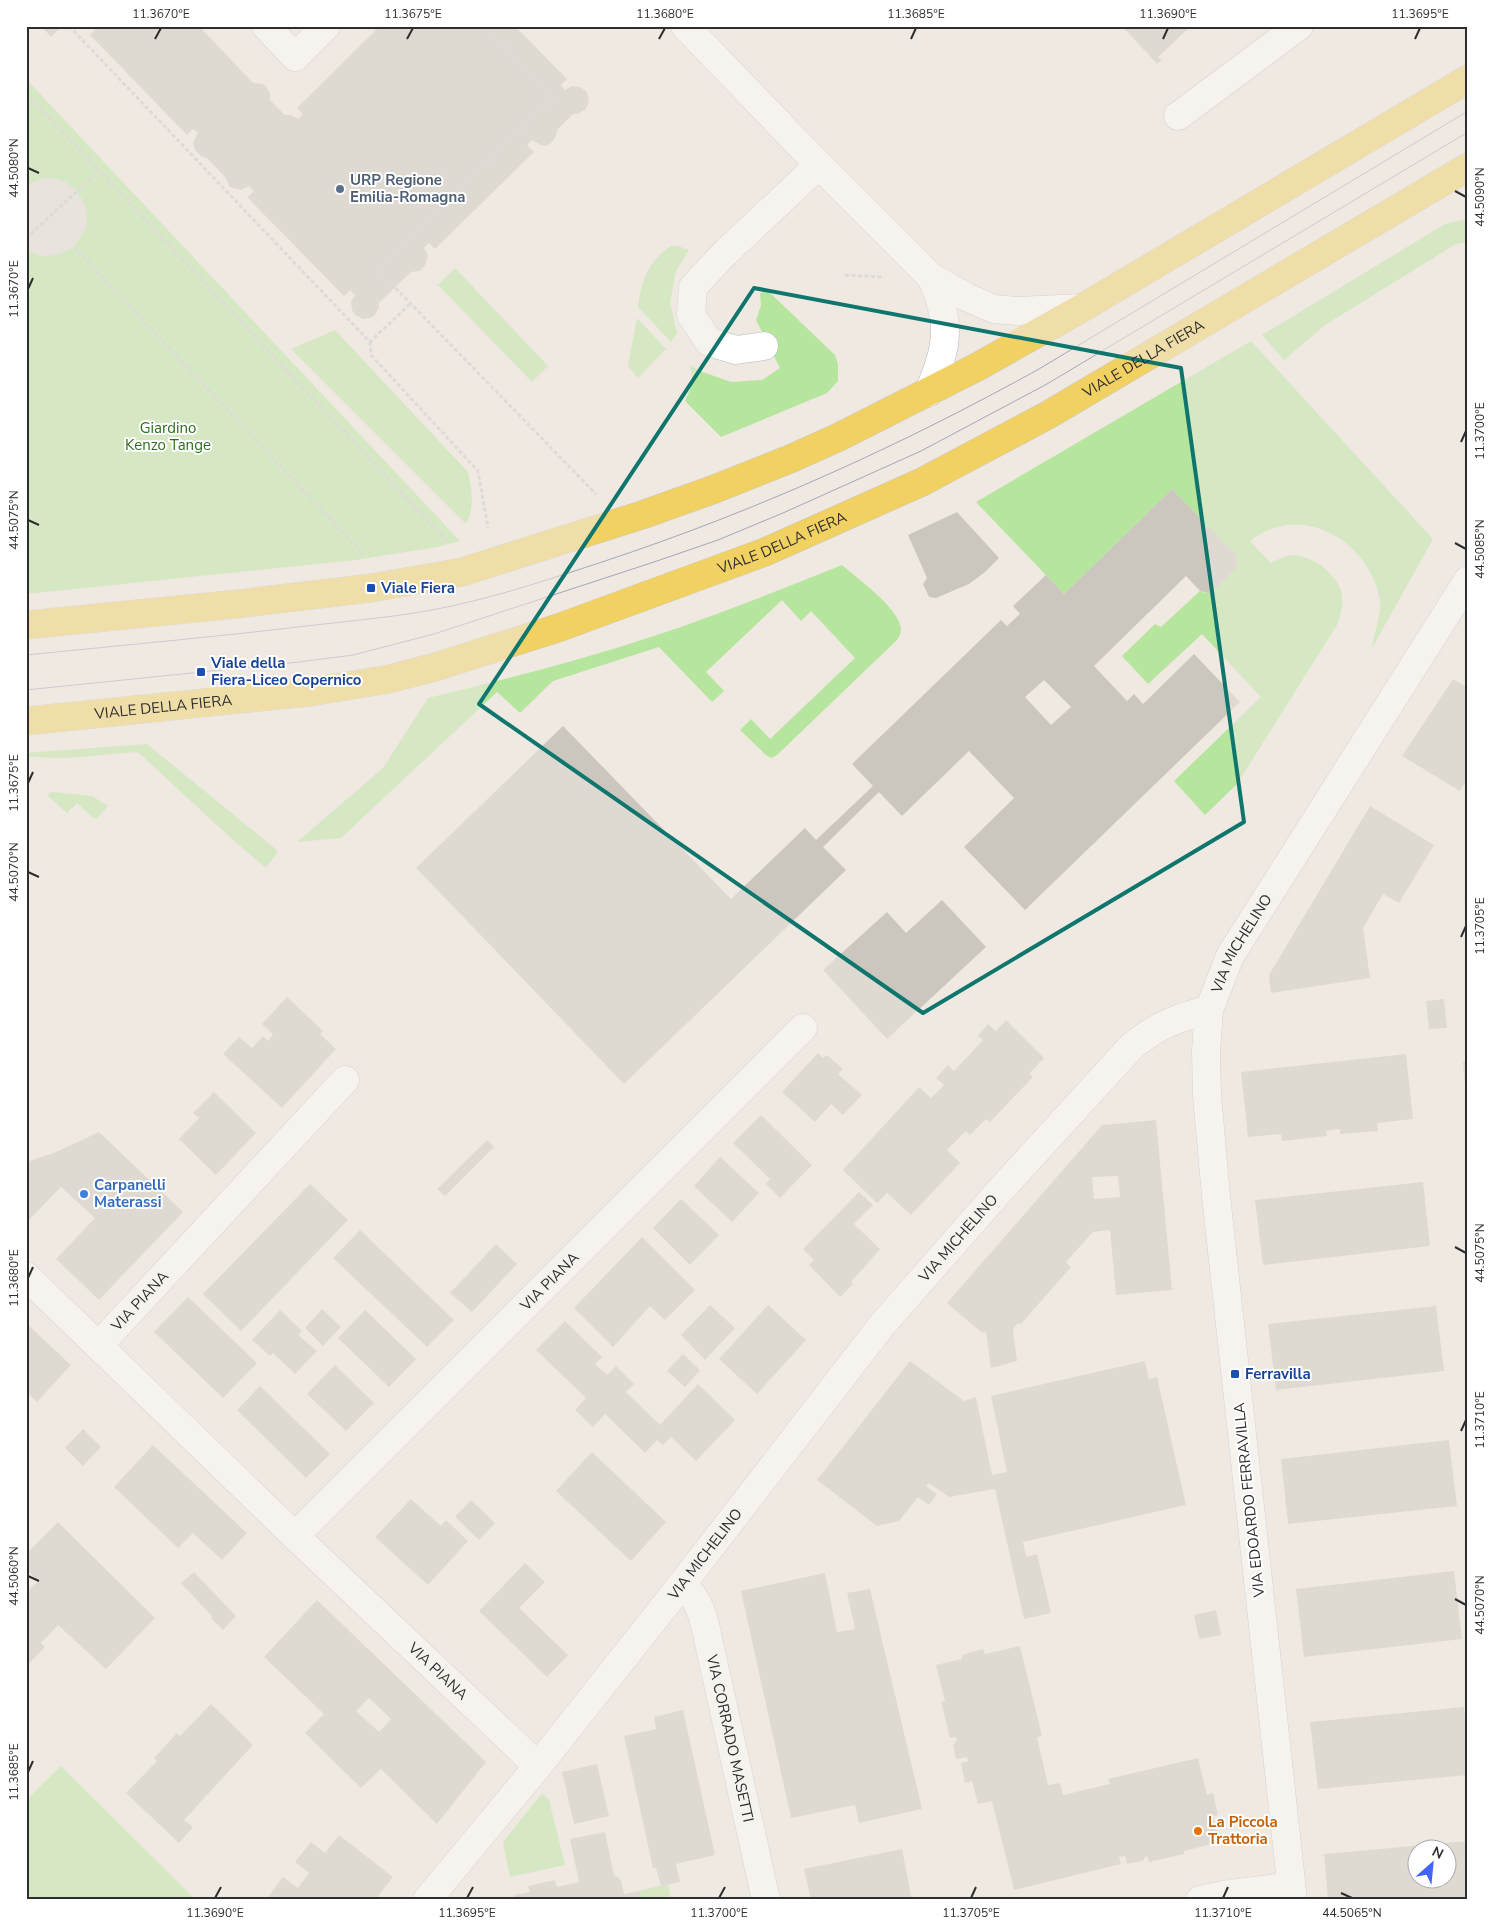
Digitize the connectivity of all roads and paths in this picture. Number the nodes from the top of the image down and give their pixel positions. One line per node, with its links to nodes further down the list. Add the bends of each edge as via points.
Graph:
1 (68, 26): 20 (path)
2 (266, 26): 3 (street, via 295,57)
3 (326, 26)
4 (685, 26): 10 (street)
5 (1299, 26): 9 (street)
6 (494, 36): 18 (path, via 554,97 378,270)
7 (1468, 79): 19 (main road)
8 (26, 94): 11 (path)
9 (1178, 116)
10 (819, 165): 17 (street); 21 (street, via 725,252 693,287 691,316 709,342 736,350)
11 (100, 170): 13 (path); 25 (path)
12 (1463, 175): 29 (main road, VIALE DELLA FIERA, via 1048,415 922,482 765,552 558,628 388,679 310,692)
13 (26, 238)
14 (74, 247): 26 (path)
15 (846, 275): 16 (path)
16 (884, 277)
17 (931, 277): 19 (street, via 994,309); 22 (street, via 943,304 945,332 939,366)
18 (412, 303): 20 (path); 23 (path)
19 (1082, 308): 22 (main road)
20 (370, 342): 24 (path, via 371,355 478,471)
21 (764, 346)
22 (928, 393): 28 (main road, via 798,455 712,490 577,537 462,572 371,588)
23 (596, 495)
24 (488, 532)
25 (450, 543)
26 (367, 558)
27 (1468, 580): 30 (street, VIA MICHELINO, via 1230,956)
28 (26, 625)
29 (26, 721)
30 (1209, 1010): 36 (street, VIA MICHELINO, via 1157,1027 1131,1047 1099,1081 882,1325); 38 (street, VIA EDOARDO FERRAVILLA, via 1207,1095 1216,1196)
31 (803, 1028): 35 (street, VIA PIANA)
32 (345, 1080): 34 (street, VIA PIANA)
33 (26, 1276): 34 (street, VIA PIANA)
34 (98, 1345): 35 (street, VIA PIANA)
35 (295, 1536): 37 (street, VIA PIANA)
36 (682, 1584): 37 (street, VIA MICHELINO); 40 (street, VIA CORRADO MASETTI, via 700,1607 705,1625)
37 (538, 1766): 39 (street, VIA MICHELINO)
38 (1292, 1893): 41 (street, via 1232,1893)
39 (427, 1900)
40 (766, 1900)
41 (1200, 1900)

